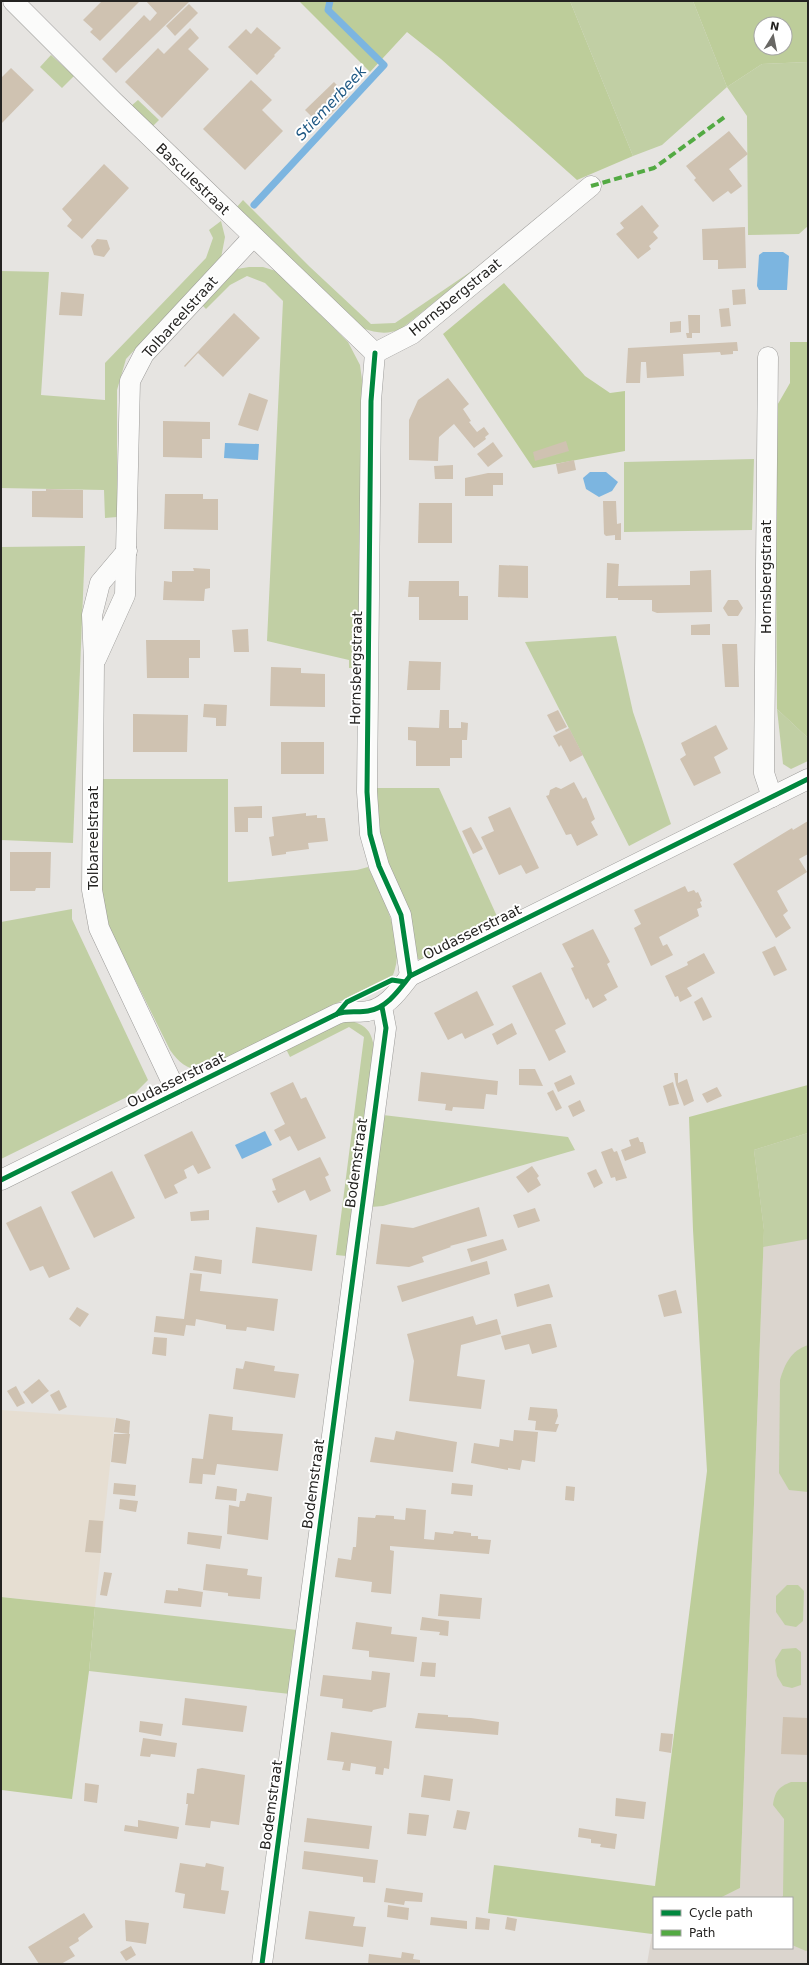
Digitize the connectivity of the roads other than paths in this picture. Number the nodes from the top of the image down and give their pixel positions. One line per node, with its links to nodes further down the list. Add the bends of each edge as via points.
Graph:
1 (13, 1): 3 (street, Basculestraat)
2 (591, 186): 4 (street, Hornsbergstraat, via 412,334)
3 (253, 237): 4 (street, Basculestraat); 6 (street, Tolbareelstraat, via 144,354 130,381)
4 (375, 353): 10 (street, Hornsbergstraat, via 371,401 367,792 370,834 379,866 401,915)
5 (768, 357): 9 (street, Hornsbergstraat, via 764,773)
6 (127, 551): 7 (street, Tolbareelstraat, via 125,595); 7 (street, Tolbareelstraat, via 100,583 92,615)
7 (94, 662): 12 (street, Tolbareelstraat, via 92,890 99,928)
8 (808, 779): 9 (street, Oudasserstraat)
9 (772, 797): 10 (street, Oudasserstraat)
10 (410, 976): 11 (street, Oudasserstraat)
11 (382, 1007): 12 (street, Oudasserstraat, via 369,1011 340,1013); 14 (street, Bodemstraat, via 386,1028)
12 (177, 1093): 13 (street, Oudasserstraat)
13 (1, 1180)
14 (262, 1964)

